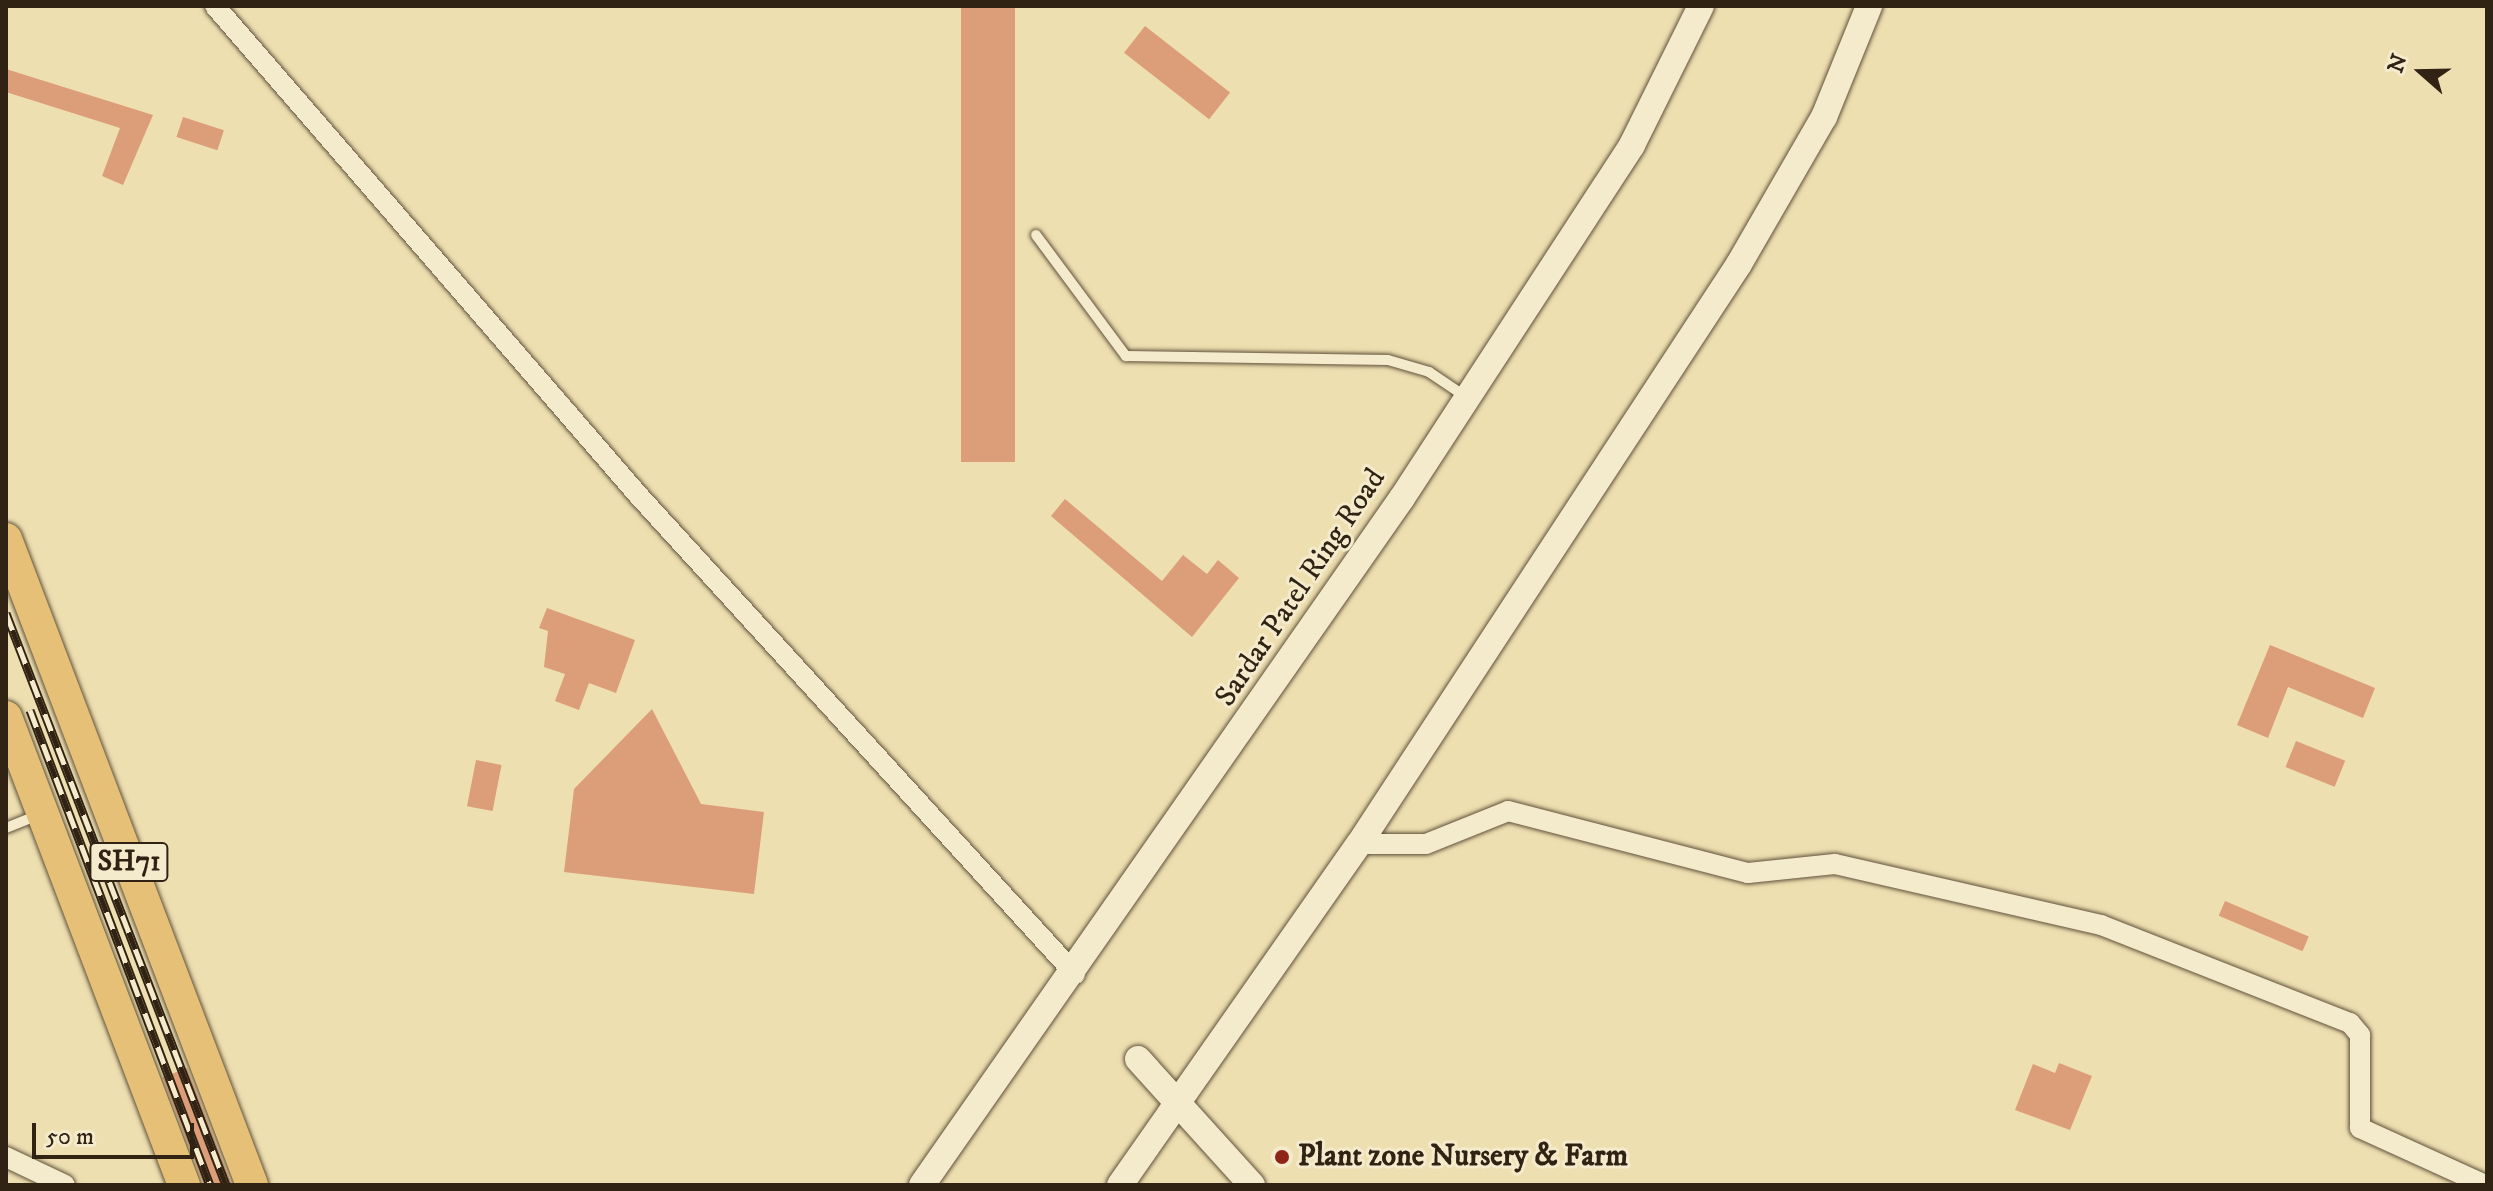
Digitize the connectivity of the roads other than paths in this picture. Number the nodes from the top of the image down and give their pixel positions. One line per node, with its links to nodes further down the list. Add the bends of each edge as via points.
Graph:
1 (215, 6): 11 (street, via 639,496)
2 (1701, 6): 5 (street, Sardar Patel Ring Road, via 1632,145)
3 (1869, 6): 10 (street, via 1824,117 1739,264)
4 (1036, 235): 5 (lane, via 1126,356 1388,360 1429,372)
5 (1467, 398): 11 (street, Sardar Patel Ring Road)
6 (6, 539): 17 (main road, SH71)
7 (6, 717): 8 (main road, SH71)
8 (43, 813): 9 (lane); 16 (main road, SH71)
9 (6, 828)
10 (1359, 844): 13 (street); 21 (street, via 1426,844 1508,811 1748,873 1835,864 2101,925 2350,1023 2360,1035 2360,1128)
11 (1075, 974): 18 (street, Sardar Patel Ring Road)
12 (1138, 1059): 13 (street)
13 (1177, 1103): 19 (street); 20 (street)
14 (6, 1157): 15 (street)
15 (65, 1185)
16 (184, 1185)
17 (252, 1185)
18 (922, 1185)
19 (1120, 1185)
20 (1252, 1185)
21 (2485, 1185)

